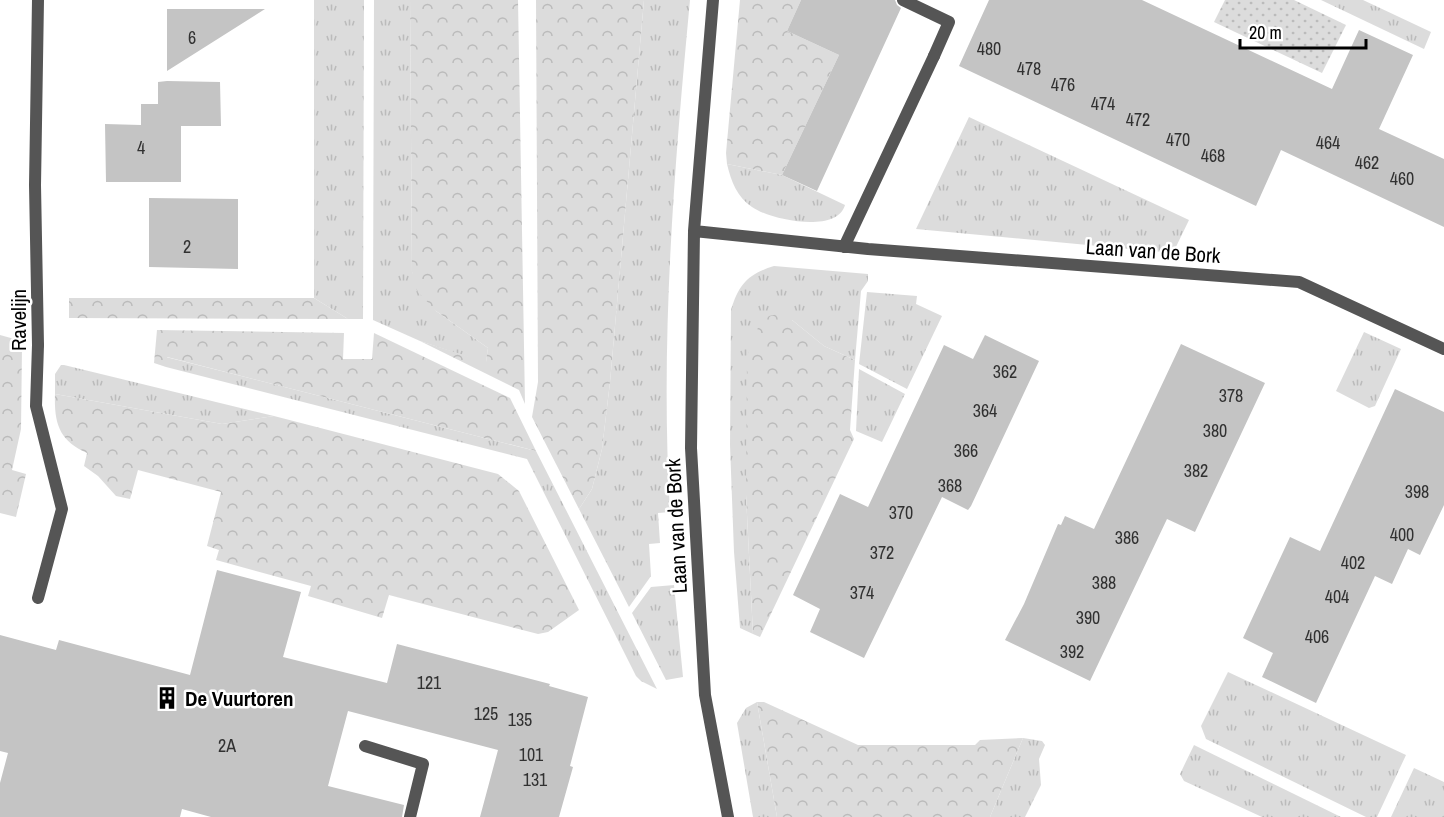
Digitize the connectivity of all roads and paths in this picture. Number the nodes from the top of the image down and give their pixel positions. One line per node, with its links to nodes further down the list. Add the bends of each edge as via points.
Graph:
1 (38, 0): 7 (street, Ravelijn, via 36,406 62,509)
2 (713, 0): 4 (street, Laan van de Bork)
3 (903, 0): 5 (street, via 948,22)
4 (694, 231): 5 (street, Laan van de Bork); 10 (street, Laan van de Bork, via 691,448 703,669)
5 (844, 247): 6 (street, Laan van de Bork, via 1299,282)
6 (1444, 349)
7 (38, 598)
8 (365, 746): 9 (street, via 423,764)
9 (410, 817)
10 (728, 817)

